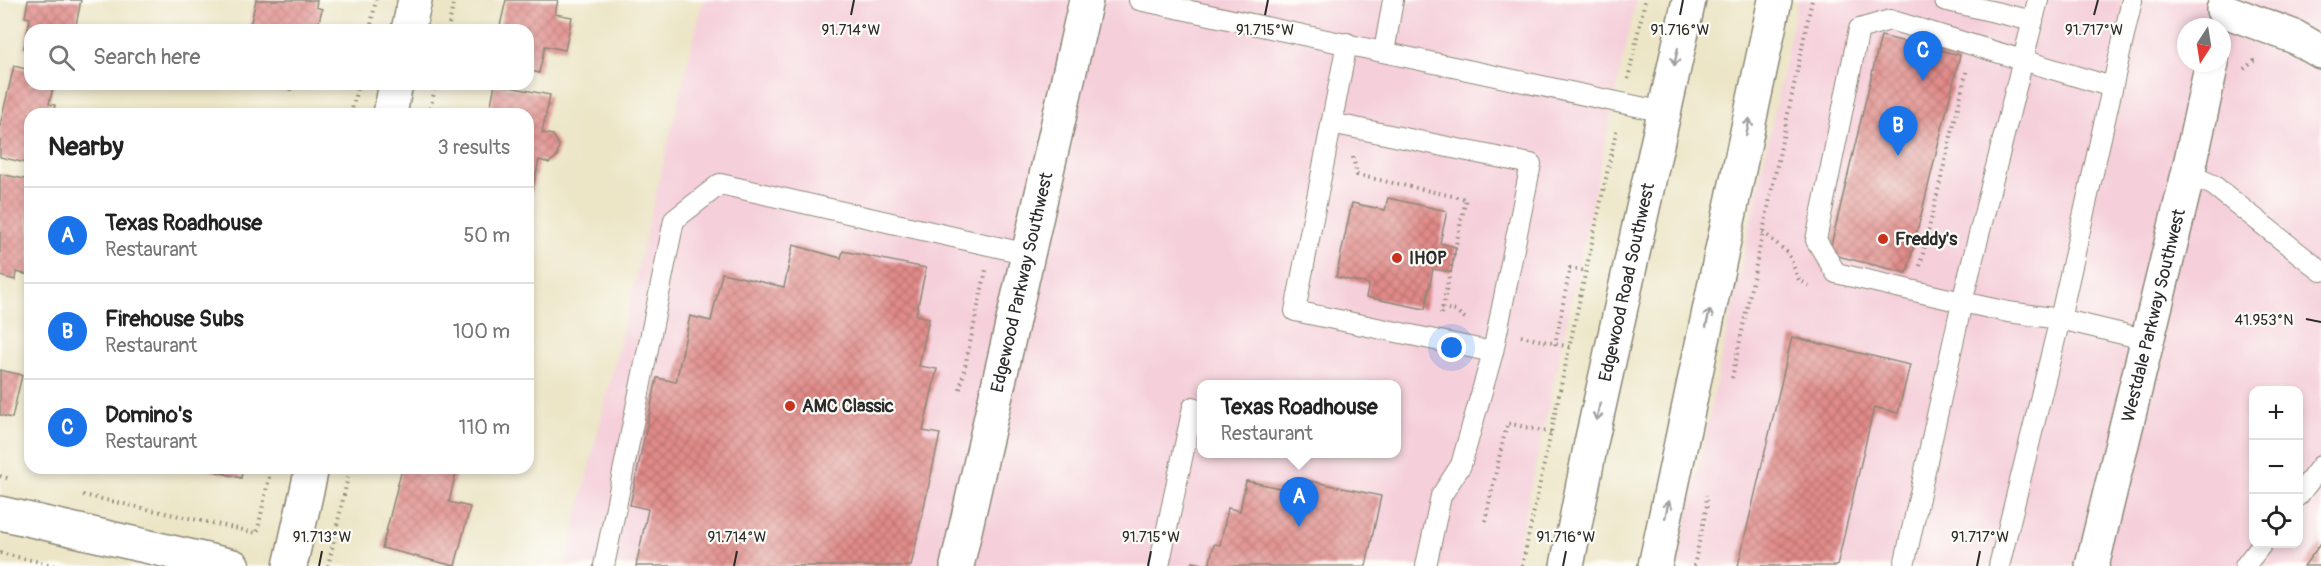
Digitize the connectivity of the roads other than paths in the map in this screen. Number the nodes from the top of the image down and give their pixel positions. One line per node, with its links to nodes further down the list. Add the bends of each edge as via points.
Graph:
1 (415, 0): 13 (street)
2 (1086, 0): 25 (street, Edgewood Parkway Southwest)
3 (1139, 0): 10 (lane)
4 (1393, 0): 16 (lane)
5 (1689, 0): 22 (street, Edgewood Road Southwest, one-way to 22)
6 (1775, 0): 45 (street, one-way to 6)
7 (1944, 0): 12 (lane)
8 (2038, 0): 12 (lane)
9 (2132, 0): 19 (lane)
10 (1216, 8): 14 (lane)
11 (2223, 12): 15 (street, via 2295,37)
12 (2033, 21): 17 (lane)
13 (409, 24)
14 (1347, 43): 16 (lane); 23 (lane)
15 (2321, 51)
16 (1384, 52): 22 (lane)
17 (2023, 60): 19 (lane); 27 (lane); 27 (lane, via 1890,20 1859,29 1816,240 1836,273)
18 (2210, 72): 24 (street, Westdale Parkway Southwest)
19 (2112, 87): 28 (lane)
20 (395, 90): 21 (street)
21 (391, 108)
22 (1664, 112): 44 (street, Edgewood Road Southwest, one-way to 44)
23 (1339, 125): 30 (lane, via 1531,165); 30 (lane, via 1295,311)
24 (2188, 174): 26 (lane, via 2213,184); 29 (street, Westdale Parkway Southwest)
25 (1028, 254): 40 (lane, via 720,184 675,220); 41 (street, Edgewood Parkway Southwest)
26 (2321, 271)
27 (1962, 302): 28 (lane); 46 (lane)
28 (2060, 319): 29 (lane); 47 (lane)
29 (2148, 340): 48 (street, Westdale Parkway Southwest)
30 (1492, 352): 43 (lane, via 1461,465 1441,496)
31 (1193, 407): 42 (lane)
32 (2321, 466): 34 (lane)
33 (311, 474): 39 (street)
34 (2300, 494)
35 (0, 513): 37 (street)
36 (2258, 548): 49 (lane)
37 (103, 552): 38 (street)
38 (232, 566)
39 (290, 566)
40 (604, 566)
41 (957, 566)
42 (1159, 566)
43 (1426, 566)
44 (1567, 566)
45 (1655, 566)
46 (1904, 566)
47 (1999, 566)
48 (2092, 566)
49 (2245, 566)

